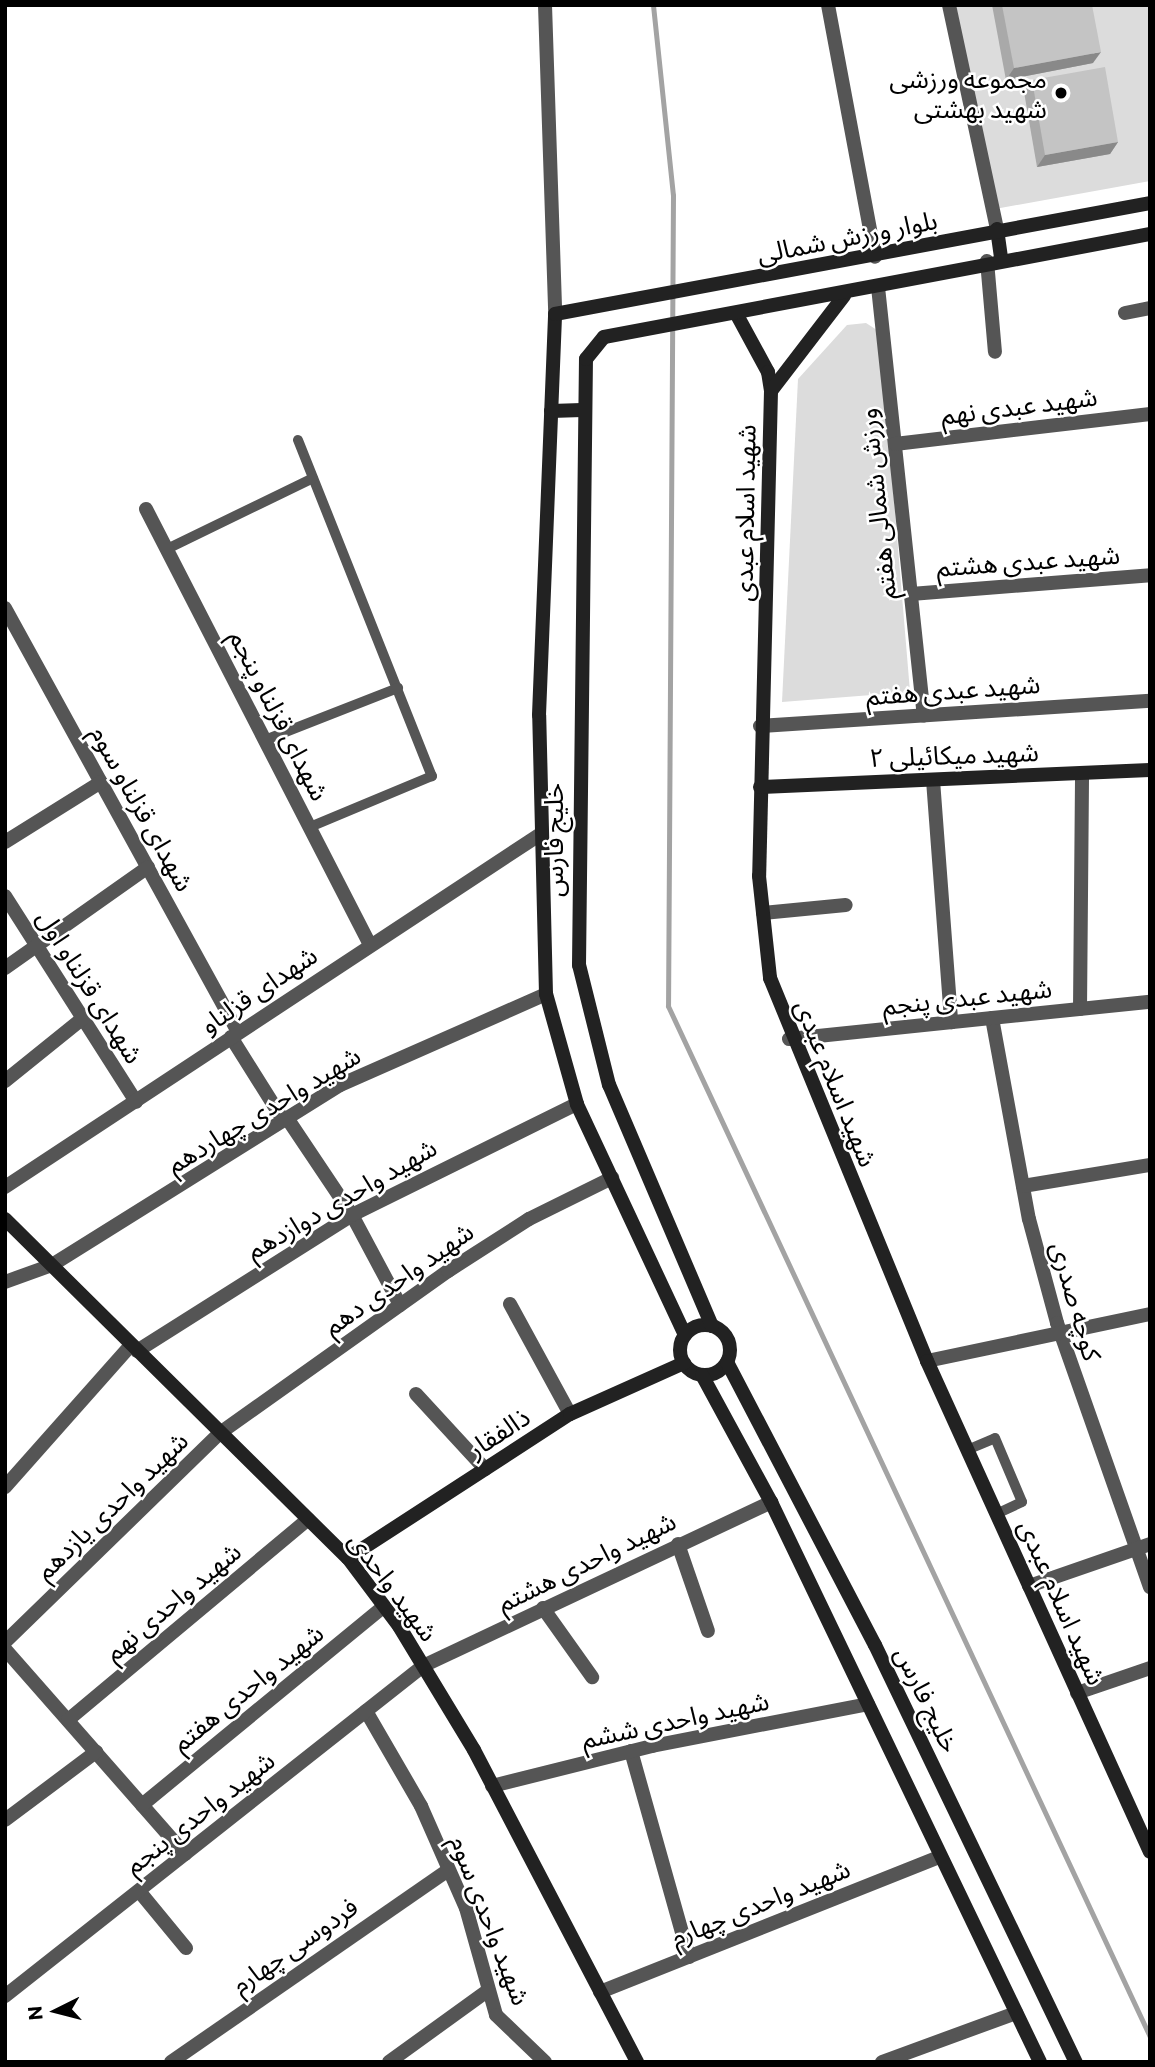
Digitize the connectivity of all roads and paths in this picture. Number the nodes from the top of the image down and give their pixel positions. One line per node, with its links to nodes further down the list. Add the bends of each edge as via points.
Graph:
1 (545, 5): 13 (street)
2 (828, 5): 7 (street)
3 (949, 5): 5 (street)
4 (1150, 203): 5 (main road, بلوار ورزش شمالی)
5 (997, 229): 7 (main road, بلوار ورزش شمالی); 8 (main road)
6 (1150, 234): 8 (main road, بلوار ورزش شمالی)
7 (875, 257): 13 (main road, بلوار ورزش شمالی)
8 (994, 260): 9 (main road, بلوار ورزش شمالی); 16 (street)
9 (878, 287): 10 (main road, بلوار ورزش شمالی); 22 (street, ورزش شمالی هفتم)
10 (844, 296): 14 (main road, بلوار ورزش شمالی); 17 (main road, شهید اسلام عبدی)
11 (1150, 308): 12 (street)
12 (1125, 313)
13 (555, 314): 19 (main road)
14 (735, 315): 15 (main road, بلوار ورزش شمالی); 17 (main road, via 768,372)
15 (604, 337): 18 (main road, خلیج فارس, via 583,367)
16 (995, 352)
17 (771, 391): 32 (main road, شهید اسلام عبدی)
18 (582, 410): 19 (main road); 72 (main road, خلیج فارس, via 579,965 609,1085)
19 (551, 411): 40 (main road)
20 (1150, 414): 22 (street, شهید عبدی نهم)
21 (298, 440): 23 (lane)
22 (895, 444): 27 (street, ورزش شمالی هفتم)
23 (313, 478): 25 (lane); 29 (lane)
24 (146, 509): 25 (street, شهدای قزلناو پنجم)
25 (167, 549): 33 (street, شهدای قزلناو پنجم)
26 (1150, 575): 27 (street, شهید عبدی هشتم)
27 (911, 594): 31 (street, ورزش شمالی هفتم)
28 (5, 608): 37 (street, شهدای قزلناو سوم)
29 (398, 688): 33 (lane); 39 (lane, via 432,776)
30 (1150, 701): 31 (street, شهید عبدی هفتم)
31 (924, 716): 32 (street, شهید عبدی هفتم)
32 (760, 726): 38 (main road, شهید اسلام عبدی)
33 (265, 740): 39 (street, شهدای قزلناو پنجم)
34 (1150, 770): 35 (main road, شهید میکائیلی ۲)
35 (1082, 773): 36 (main road, شهید میکائیلی ۲); 51 (street)
36 (933, 780): 38 (main road, شهید میکائیلی ۲); 54 (street)
37 (101, 782): 41 (street); 42 (street, شهدای قزلناو سوم)
38 (760, 787): 45 (main road, شهید اسلام عبدی)
39 (310, 827): 47 (street, شهدای قزلناو پنجم)
40 (539, 835): 47 (street, شهدای قزلناو); 49 (main road)
41 (5, 842)
42 (148, 867): 46 (street); 55 (street, شهدای قزلناو سوم)
43 (5, 896): 46 (street, شهدای قزلناو اول)
44 (846, 905): 45 (street)
45 (763, 913): 56 (main road, شهید اسلام عبدی, via 770,978)
46 (35, 943): 48 (street); 52 (street, شهدای قزلناو اول)
47 (370, 944): 55 (street, شهدای قزلناو)
48 (5, 968)
49 (546, 995): 59 (main road); 60 (street, شهید واحدی چهاردهم, via 340,1085)
50 (1150, 1002): 51 (street, شهید عبدی پنجم)
51 (1080, 1009): 53 (street, شهید عبدی پنجم)
52 (83, 1018): 57 (street); 58 (street, شهدای قزلناو اول)
53 (992, 1018): 54 (street, شهید عبدی پنجم); 63 (street, کوچه صدری)
54 (951, 1022): 56 (street, شهید عبدی پنجم)
55 (234, 1034): 58 (street, شهدای قزلناو); 60 (street, شهدای قزلناو سوم)
56 (789, 1039): 76 (main road, شهید اسلام عبدی)
57 (5, 1081)
58 (136, 1102): 64 (street, شهدای قزلناو)
59 (577, 1104): 62 (main road); 65 (street, شهید واحدی دوازدهم)
60 (285, 1119): 65 (street, شهدای قزلناو سوم); 67 (street, شهید واحدی چهاردهم)
61 (1150, 1165): 63 (street)
62 (612, 1178): 70 (street, شهید واحدی دهم, via 529,1219); 74 (main road)
63 (1023, 1186): 73 (street, کوچه صدری)
64 (5, 1187)
65 (352, 1215): 70 (street, شهدای قزلناو سوم); 75 (street, شهید واحدی دوازدهم)
66 (5, 1219): 67 (main road, شهید واحدی)
67 (52, 1265): 68 (street, شهید واحدی چهاردهم); 75 (main road, شهید واحدی)
68 (5, 1282)
69 (510, 1304): 81 (street)
70 (400, 1305): 82 (street, شهید واحدی دهم)
71 (1150, 1314): 73 (street)
72 (712, 1326): 74 (main road); 77 (main road, via 728,1340)
73 (1060, 1333): 76 (street); 91 (street, کوچه صدری)
74 (685, 1335): 78 (main road)
75 (134, 1348): 82 (main road, شهید واحدی); 85 (street, شهید واحدی دوازدهم)
76 (927, 1361): 83 (main road, شهید اسلام عبدی)
77 (727, 1362): 79 (main road); 129 (main road, خلیج فارس, via 875,1645)
78 (684, 1363): 79 (main road); 81 (main road, ذالفقار)
79 (702, 1375): 86 (main road)
80 (416, 1394): 84 (street)
81 (570, 1414): 84 (main road, ذالفقار)
82 (220, 1433): 88 (main road, شهید واحدی); 98 (street, شهید واحدی یازدهم)
83 (967, 1450): 87 (main road, شهید اسلام عبدی); 87 (lane, via 995,1438 1021,1502)
84 (485, 1469): 92 (main road, ذالفقار)
85 (5, 1487)
86 (771, 1502): 89 (street, شهید واحدی هشتم); 104 (main road)
87 (996, 1514): 93 (main road, شهید اسلام عبدی)
88 (308, 1519): 92 (main road, شهید واحدی); 106 (street, شهید واحدی نهم)
89 (678, 1544): 96 (street, شهید واحدی هشتم); 97 (street)
90 (1150, 1544): 91 (street)
91 (1134, 1549): 93 (street); 94 (street, کوچه صدری)
92 (348, 1559): 95 (main road, شهید واحدی)
93 (1029, 1586): 103 (main road, شهید اسلام عبدی)
94 (1150, 1587)
95 (384, 1606): 100 (main road, شهید واحدی); 110 (street, شهید واحدی هفتم)
96 (543, 1608): 100 (street, شهید واحدی هشتم); 102 (street)
97 (708, 1631)
98 (5, 1642)
99 (5, 1649): 106 (street)
100 (423, 1666): 105 (street, شهید واحدی پنجم); 109 (main road, شهید واحدی)
101 (1150, 1668): 103 (street)
102 (592, 1677)
103 (1077, 1693): 112 (main road, شهید اسلام عبدی)
104 (868, 1704): 107 (street, شهید واحدی ششم); 114 (main road)
105 (366, 1712): 113 (street, شهید واحدی پنجم); 115 (street, شهید واحدی سوم, via 421,1806)
106 (68, 1720): 108 (street)
107 (631, 1751): 109 (street, شهید واحدی ششم); 118 (street)
108 (96, 1752): 110 (street); 111 (street)
109 (492, 1786): 120 (main road, شهید واحدی)
110 (142, 1805): 113 (street)
111 (5, 1820)
112 (1150, 1852)
113 (185, 1854): 116 (street, شهید واحدی پنجم)
114 (939, 1857): 118 (street, شهید واحدی چهارم); 122 (main road)
115 (447, 1871): 119 (street, شهید واحدی سوم, via 466,1908); 123 (street, فردوسی چهارم)
116 (139, 1891): 117 (street); 121 (street, شهید واحدی پنجم)
117 (186, 1948)
118 (689, 1957): 120 (street, شهید واحدی چهارم)
119 (487, 1991): 124 (street); 125 (street, شهید واحدی سوم, via 496,2015)
120 (600, 1992): 126 (main road, شهید واحدی)
121 (5, 1996)
122 (1016, 2013): 127 (street); 128 (main road)
123 (171, 2062)
124 (389, 2062)
125 (545, 2062)
126 (636, 2062)
127 (882, 2062)
128 (1040, 2062)
129 (1076, 2062)

